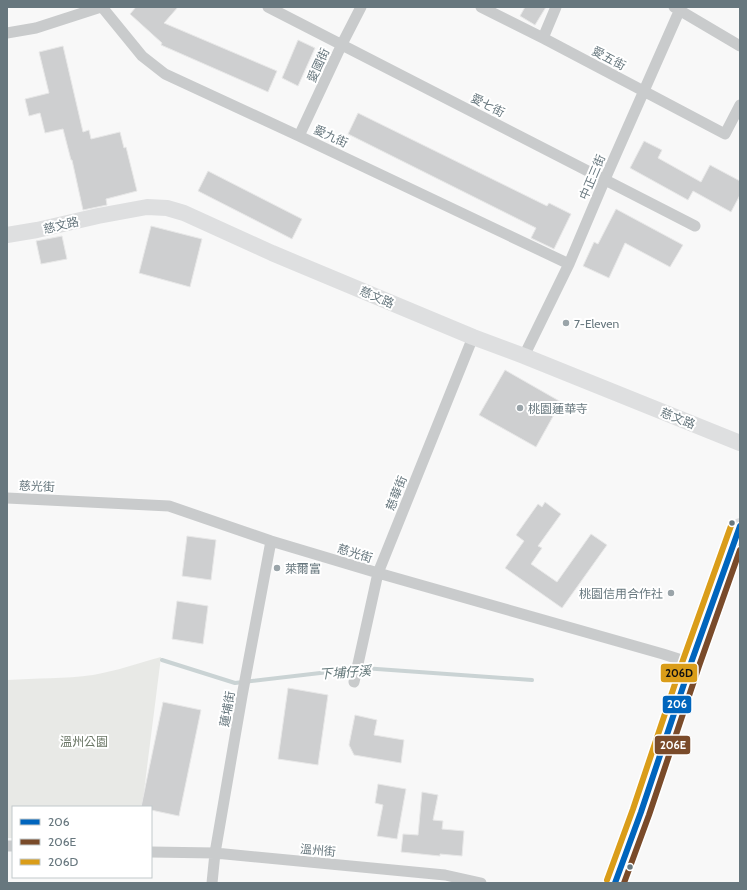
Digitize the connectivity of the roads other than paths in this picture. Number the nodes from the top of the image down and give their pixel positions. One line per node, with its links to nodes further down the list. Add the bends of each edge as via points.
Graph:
1 (101, 7): 7 (street, via 36,28); 13 (street, 愛九街, via 142,56 165,74)
2 (268, 7): 9 (street, 愛七街)
3 (361, 7): 9 (street, 愛國街)
4 (481, 7): 8 (street, 愛五街)
5 (556, 7): 8 (street)
6 (678, 8): 10 (street); 11 (street, 中正三街)
7 (7, 33)
8 (543, 38): 11 (street, 愛五街)
9 (342, 44): 13 (street, 愛國街); 14 (street, 愛七街)
10 (740, 46)
11 (644, 91): 12 (street, 愛五街, via 725,134); 14 (street, 中正三街)
12 (740, 105)
13 (299, 136): 17 (street, 愛九街)
14 (605, 179): 15 (street, 愛七街); 17 (street, 中正三街)
15 (695, 226)
16 (7, 235): 18 (street, 慈文路, via 147,207 167,208)
17 (569, 264): 19 (street, 中正三街)
18 (473, 337): 19 (street, 慈文路); 24 (street, 慈華街)
19 (524, 356): 20 (street, 慈文路)
20 (740, 443)
21 (7, 498): 23 (street, 慈光街, via 169,506)
22 (740, 526): 25 (street)
23 (271, 541): 24 (street, 慈光街); 28 (street, 蓮埔街)
24 (378, 573): 25 (street, 慈光街); 26 (street, 慈華街)
25 (691, 663): 32 (street)
26 (355, 679)
27 (152, 852): 28 (street, 溫州街)
28 (215, 853): 29 (street, 溫州街); 30 (street, 蓮埔街)
29 (445, 879): 31 (street, 溫州街)
30 (212, 883)
31 (481, 883)
32 (615, 883)

